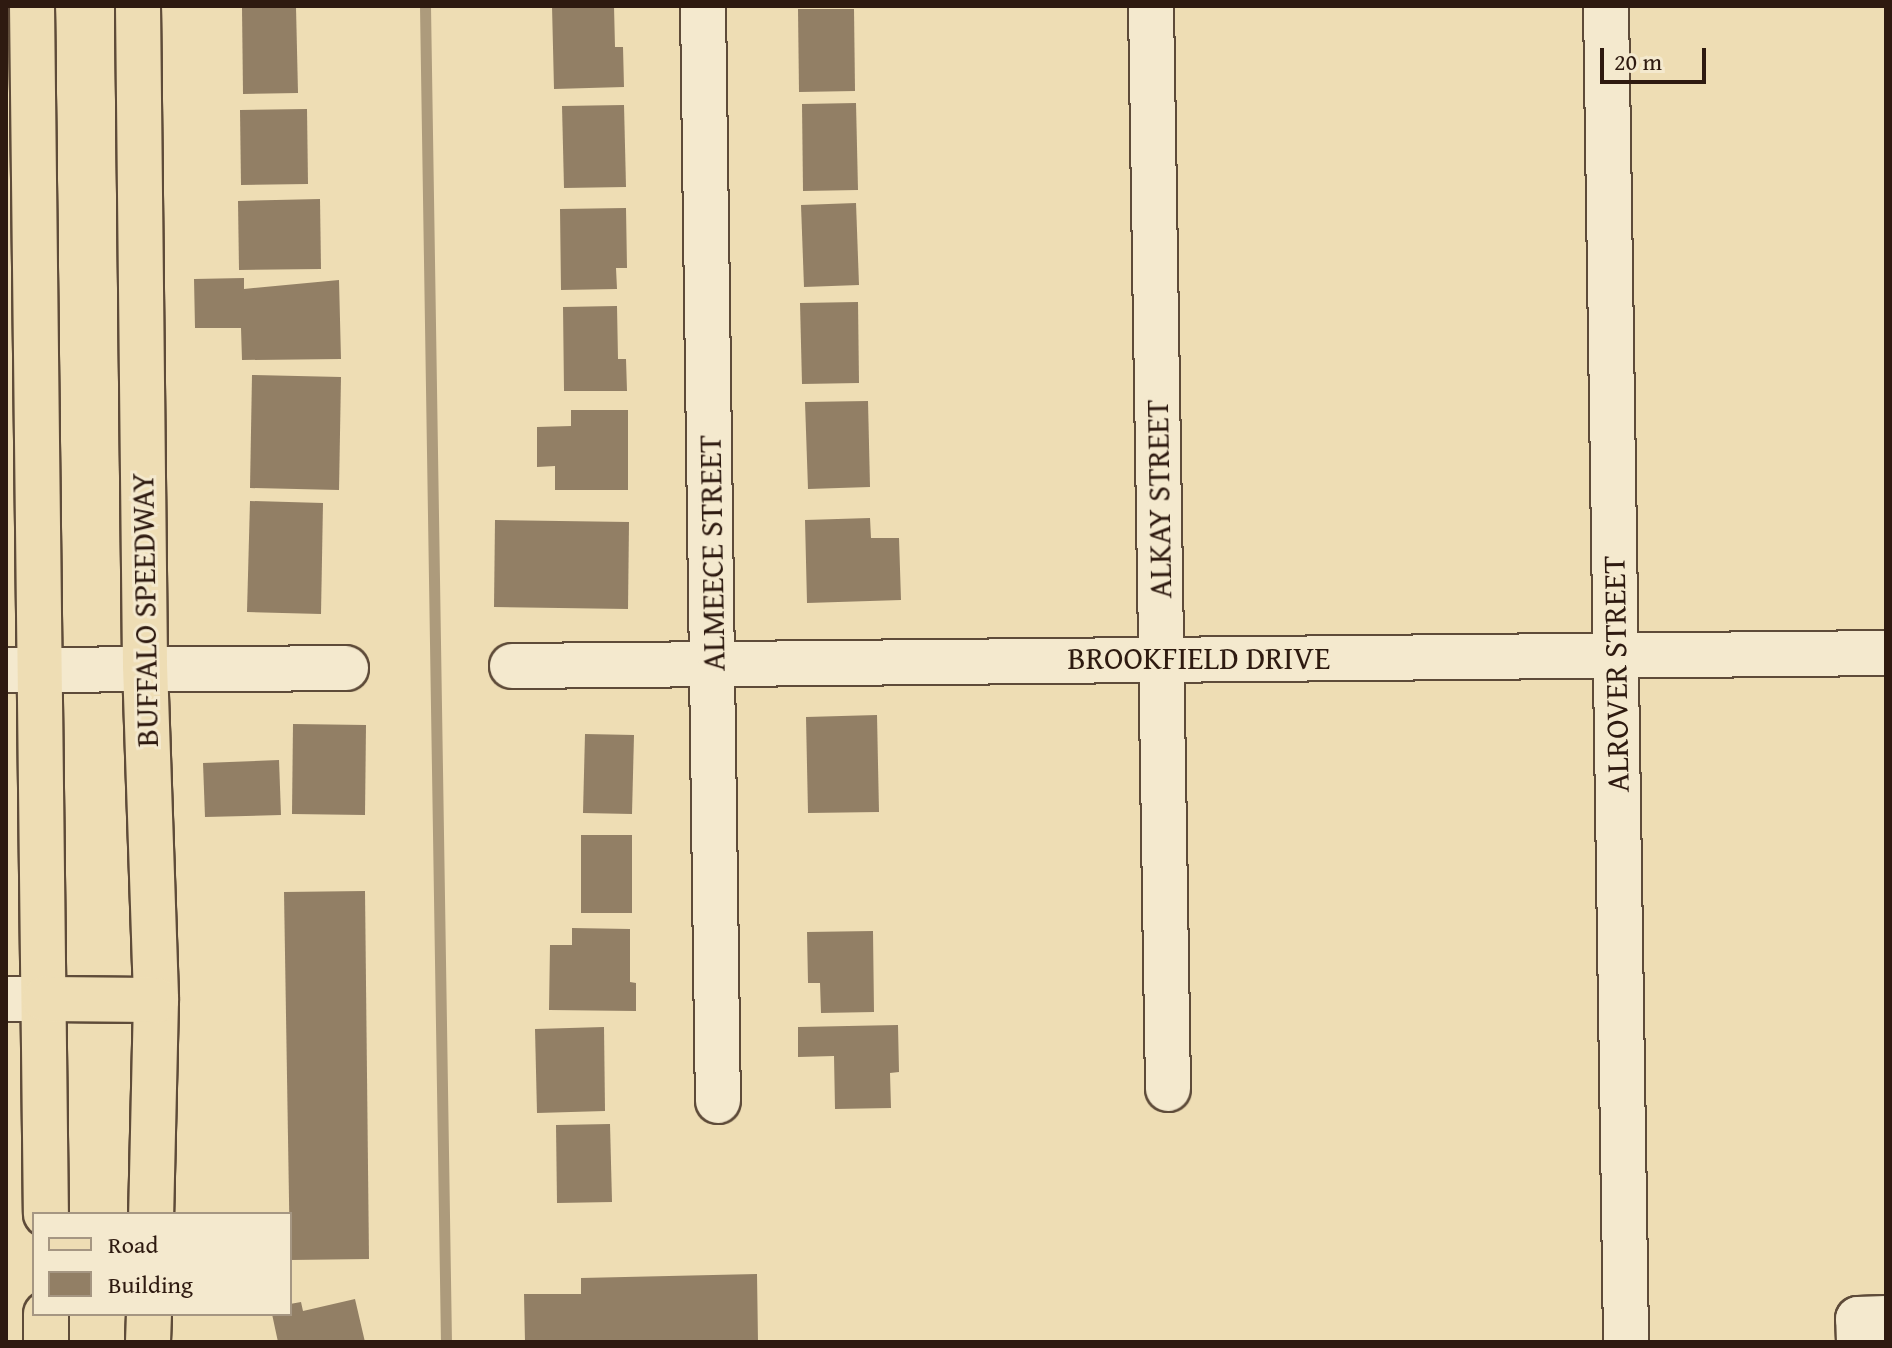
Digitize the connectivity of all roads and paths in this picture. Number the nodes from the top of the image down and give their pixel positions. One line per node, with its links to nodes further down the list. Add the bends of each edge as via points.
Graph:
1 (32, 6): 13 (main road)
2 (138, 6): 9 (main road, BUFFALO SPEEDWAY)
3 (703, 6): 11 (street, ALMEECE STREET)
4 (1151, 6): 8 (street, ALKAY STREET)
5 (1606, 6): 7 (street, ALROVER STREET)
6 (1886, 653): 7 (street, BROOKFIELD DRIVE)
7 (1616, 657): 8 (street, BROOKFIELD DRIVE); 25 (street, ALROVER STREET)
8 (1162, 658): 11 (street, BROOKFIELD DRIVE); 16 (street, ALKAY STREET)
9 (145, 665): 12 (street); 13 (street); 15 (main road, BUFFALO SPEEDWAY)
10 (512, 666): 11 (street, BROOKFIELD DRIVE)
11 (714, 666): 17 (street, ALMEECE STREET)
12 (346, 668)
13 (22, 669): 14 (main road)
14 (25, 999): 15 (main road); 18 (main road)
15 (156, 1000): 19 (main road, BUFFALO SPEEDWAY)
16 (1168, 1089)
17 (718, 1101)
18 (46, 1212)
19 (151, 1212)
20 (46, 1316): 23 (main road)
21 (149, 1316): 24 (main road)
22 (1886, 1318): 26 (street, via 1858,1319)
23 (46, 1342)
24 (148, 1342)
25 (1626, 1342)
26 (1859, 1342)

